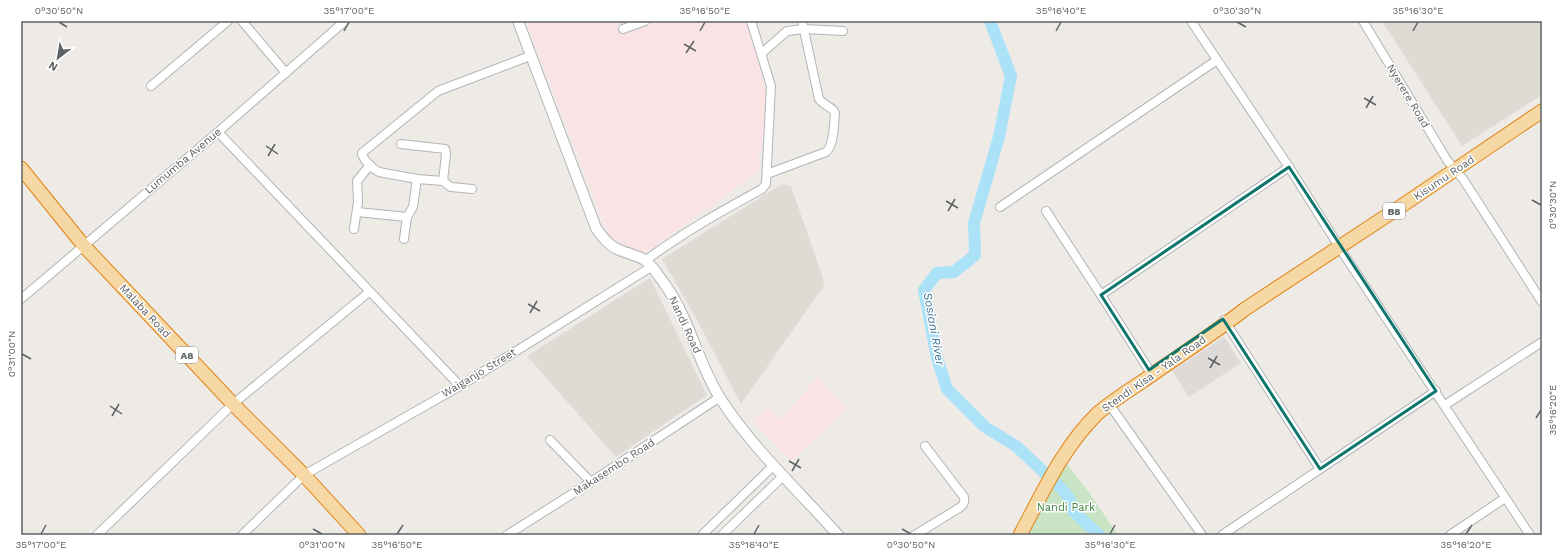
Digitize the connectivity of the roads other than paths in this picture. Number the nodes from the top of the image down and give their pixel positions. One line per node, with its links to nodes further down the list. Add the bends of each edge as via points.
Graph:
1 (228, 21): 16 (street)
2 (242, 21): 15 (street)
3 (345, 21): 15 (street, Lumumba Avenue)
4 (518, 21): 13 (street, Nandi Road)
5 (645, 21): 10 (street)
6 (751, 21): 12 (street)
7 (1191, 21): 14 (street)
8 (1363, 21): 23 (street, Nyerere Road)
9 (803, 25): 11 (street); 12 (street, via 787,31); 24 (street, via 819,99 835,113 831,144 826,152)
10 (623, 29)
11 (843, 31)
12 (762, 53): 24 (street, via 772,90)
13 (530, 56): 20 (street, via 438,91 362,153 362,157); 36 (street, Nandi Road, via 596,228 610,245)
14 (1217, 60): 22 (street); 28 (street)
15 (286, 72): 18 (street, Lumumba Avenue)
16 (151, 86)
17 (1542, 111): 23 (highway, Kisumu Road / B8)
18 (218, 132): 34 (street, Lumumba Avenue); 37 (street)
19 (401, 144): 26 (street, via 445,149)
20 (370, 165): 25 (street, via 379,172); 30 (street, via 357,181)
21 (21, 168): 34 (highway, Malaba Road / A8)
22 (1289, 168): 35 (street); 38 (street)
23 (1455, 171): 35 (highway, Kisumu Road / B8); 40 (street, Nyerere Road, via 1464,180)
24 (767, 174): 36 (street, Waiganjo Street, via 766,184 762,189 663,247)
25 (417, 179): 26 (street); 31 (street, via 413,207)
26 (443, 181): 27 (street, via 451,186)
27 (472, 189)
28 (1000, 207)
29 (1046, 211): 38 (street)
30 (357, 212): 31 (street); 32 (street)
31 (407, 217): 33 (street)
32 (354, 229)
33 (404, 239)
34 (84, 246): 39 (street, Lumumba Avenue); 48 (highway, Malaba Road / A8)
35 (1340, 247): 41 (highway, Kisumu Road / B8); 46 (street)
36 (648, 264): 45 (street, Waiganjo Street); 47 (street, Nandi Road, via 670,292)
37 (369, 292): 45 (street); 48 (street)
38 (1101, 295): 44 (street)
39 (21, 299)
40 (1542, 302)
41 (1244, 309): 42 (highway, Stendi Kisa - Yala Road / B8)
42 (1225, 321): 44 (highway, B8); 49 (highway, Stendi Kisa - Yala Road / B8); 55 (street)
43 (1542, 342): 50 (street)
44 (1149, 370): 54 (highway, B8, via 1100,407 1072,437)
45 (460, 386): 56 (street, Waiganjo Street)
46 (1436, 391): 50 (street); 55 (street)
47 (720, 397): 53 (street, Nandi Road); 58 (street, Makasembo Road)
48 (233, 404): 56 (highway, Malaba Road / A8); 62 (street)
49 (1109, 404): 54 (highway, Stendi Kisa - Yala Road / B8, via 1078,435); 71 (street)
50 (1446, 405): 60 (street)
51 (550, 440): 58 (street)
52 (925, 446): 69 (street, via 964,500 962,507)
53 (773, 466): 57 (street, Nandi Road); 66 (street)
54 (1054, 467): 59 (highway, Stendi Kisa - Yala Road / B8)
55 (1320, 468): 72 (street)
56 (304, 475): 63 (street, Waiganjo Street); 64 (highway, Malaba Road / A8)
57 (783, 476): 67 (street); 68 (street, Nandi Road)
58 (591, 482): 65 (street, Makasembo Road)
59 (1043, 486): 61 (highway, B8); 70 (highway, Stendi Kisa - Yala Road / B8)
60 (1505, 498): 73 (street); 74 (street)
61 (1025, 532)
62 (97, 535)
63 (242, 535)
64 (359, 535)
65 (507, 535)
66 (702, 535)
67 (722, 535)
68 (838, 535)
69 (915, 535)
70 (1012, 535)
71 (1202, 535)
72 (1222, 535)
73 (1450, 535)
74 (1530, 535)

